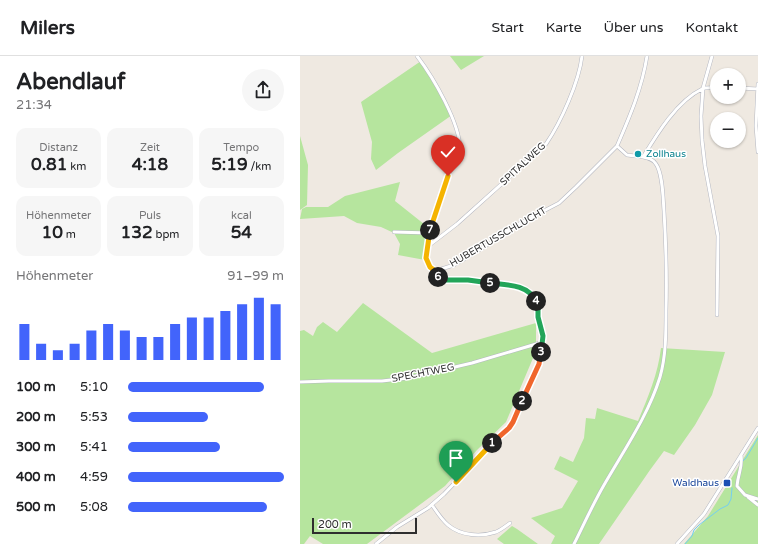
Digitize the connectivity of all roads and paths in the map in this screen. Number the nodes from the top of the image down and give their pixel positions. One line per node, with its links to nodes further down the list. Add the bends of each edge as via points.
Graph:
1 (417, 56): 14 (street, via 452,116 460,152 444,185)
2 (582, 56): 15 (street, SPITALWEG, via 576,85 546,144 457,224)
3 (647, 56): 10 (street, via 636,99)
4 (712, 56): 6 (street)
5 (758, 84): 9 (street)
6 (703, 88): 7 (street); 12 (street, via 676,110 656,135); 17 (street, via 702,140 718,236)
7 (710, 88)
8 (746, 88): 9 (street)
9 (758, 89): 11 (street)
10 (618, 146): 12 (street, via 627,155); 16 (street, HUBERTUSSCHLUCHT, via 559,203 512,227 454,265)
11 (758, 152)
12 (643, 157): 28 (street, via 656,164 660,174 666,269 664,358 660,377 644,418)
13 (394, 232): 14 (street)
14 (430, 233): 15 (street)
15 (427, 247): 16 (street, via 428,264)
16 (435, 271): 18 (street, via 436,275 445,280 479,281 527,289 536,300)
17 (717, 315)
18 (543, 342): 19 (street, SPECHTWEG, via 408,378 382,381); 24 (street, via 539,364 509,428)
19 (300, 382)
20 (758, 428): 21 (street)
21 (741, 454): 22 (street, via 743,464 737,486); 29 (street, via 704,514)
22 (745, 495): 23 (street); 25 (street)
23 (758, 499)
24 (432, 505): 26 (street, via 447,524 464,533 484,535 498,532); 27 (street)
25 (758, 505)
26 (510, 523)
27 (376, 544)
28 (574, 544)
29 (677, 544)

